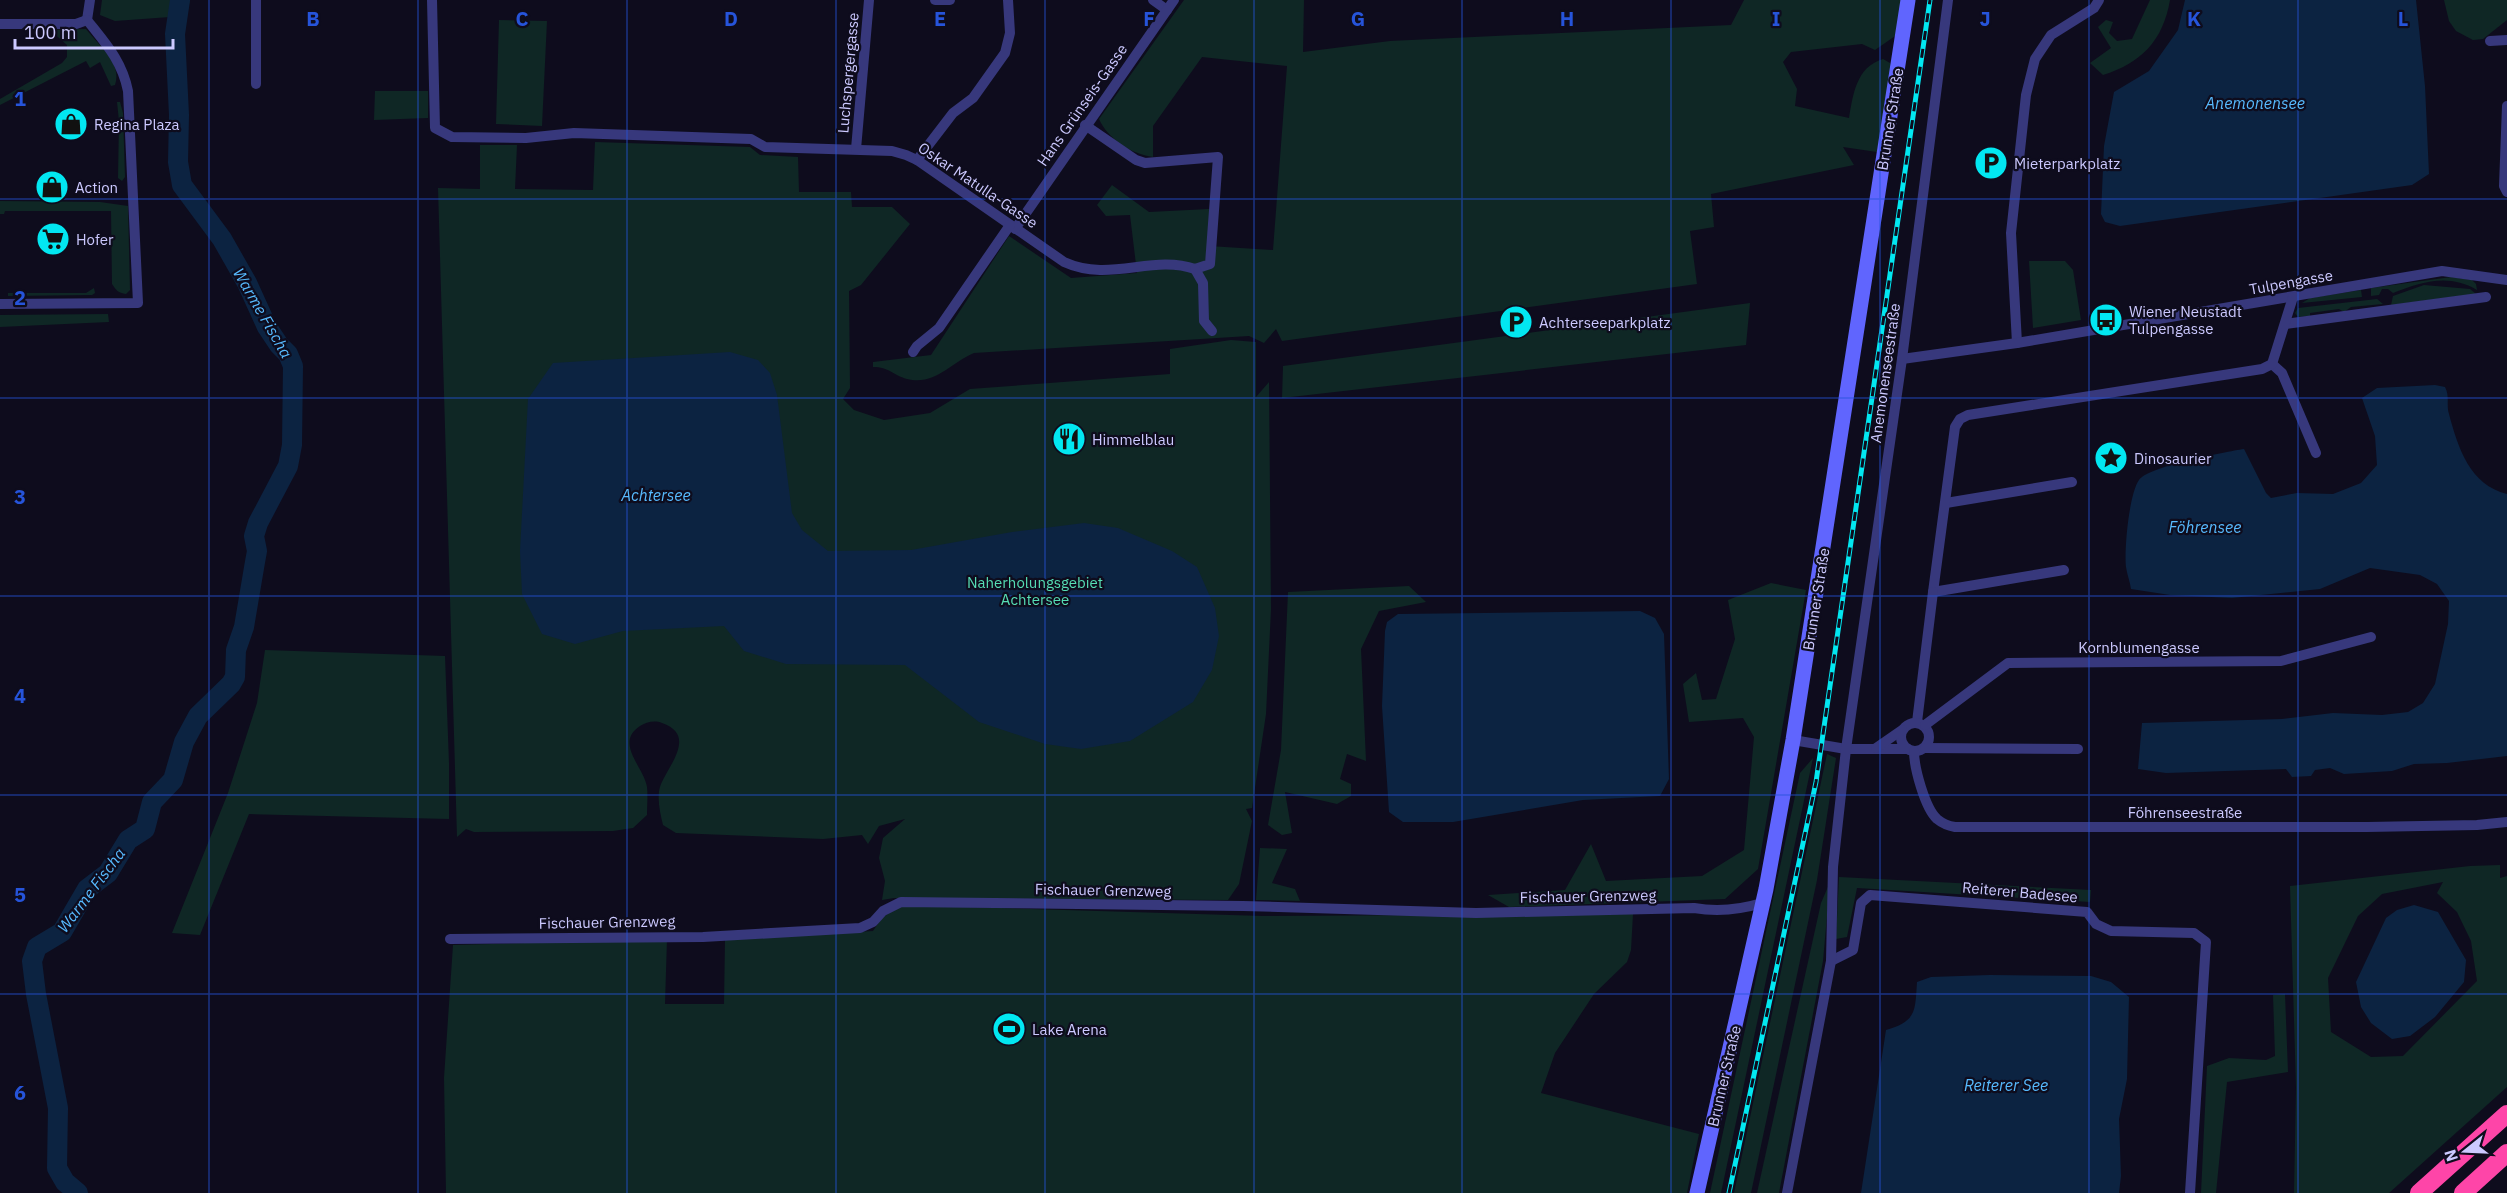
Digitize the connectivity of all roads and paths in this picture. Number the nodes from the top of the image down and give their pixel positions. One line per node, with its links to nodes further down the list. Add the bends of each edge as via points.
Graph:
1 (90, 0): 14 (street)
2 (256, 0): 18 (street)
3 (432, 0): 21 (street, Oskar Matulla-Gasse, via 435,128 452,137 526,138 574,133 752,140 765,147)
4 (869, 0): 21 (street, Luchspergergasse)
5 (935, 0): 6 (street)
6 (950, 0)
7 (1008, 0): 22 (street, via 1010,33 1005,53 973,98 953,113)
8 (1153, 0): 13 (street)
9 (1174, 0): 13 (street, Hans Grünseis-Gasse)
10 (1908, 0): 44 (main road, Brunner Straße)
11 (1948, 0): 34 (street, Anemonenseestraße)
12 (2099, 0): 32 (street, via 2094,8 2051,34 2035,59 2026,95 2011,233)
13 (1167, 10): 20 (street, Hans Grünseis-Gasse)
14 (87, 20): 15 (street, via 76,24); 29 (street, via 118,61 128,92 138,303)
15 (0, 24)
16 (2507, 40): 17 (street)
17 (2490, 41)
18 (256, 84)
19 (2507, 106): 23 (street)
20 (1085, 125): 24 (street, Hans Grünseis-Gasse); 25 (street, Oskar Matulla-Gasse, via 1144,163 1218,158 1210,264)
21 (856, 149): 22 (street, Oskar Matulla-Gasse, via 892,151)
22 (917, 160): 24 (street, Oskar Matulla-Gasse)
23 (2507, 192)
24 (1012, 227): 25 (street, Oskar Matulla-Gasse, via 1078,268 1097,272 1180,264); 33 (street, Hans Grünseis-Gasse, via 939,328)
25 (1195, 269): 31 (street, via 1203,283 1204,321)
26 (2507, 280): 27 (street, Tulpengasse, via 2442,271)
27 (2293, 297): 30 (street); 32 (street, Tulpengasse)
28 (2486, 297): 30 (street)
29 (0, 304)
30 (2285, 324): 35 (street)
31 (1212, 331)
32 (2017, 343): 34 (street, Tulpengasse)
33 (913, 352)
34 (1902, 359): 46 (street, Anemonenseestraße)
35 (2272, 364): 36 (street, via 2282,374); 38 (street, via 2262,369 1968,415 1955,427)
36 (2316, 453)
37 (2072, 482): 38 (street)
38 (1946, 503): 40 (street)
39 (2064, 570): 40 (street)
40 (1933, 592): 42 (street)
41 (2371, 637): 42 (street, Kornblumengasse, via 2281,661 2008,663)
42 (1921, 724): 43 (street, via 1908,724); 47 (street, via 1930,739)
43 (1902, 730): 45 (street); 47 (street, via 1901,739)
44 (1793, 740): 46 (street); 50 (main road, Brunner Straße)
45 (1875, 748): 46 (street); 47 (street)
46 (1846, 749): 52 (street, via 1833,867)
47 (1915, 749): 48 (street); 49 (street, Föhrenseestraße, via 1914,764 1929,808 1936,819 1955,827 2367,827)
48 (2078, 749)
49 (2507, 822)
50 (1762, 903): 51 (street, Fischauer Grenzweg, via 1715,912 1694,908 1476,913 901,902 860,928 703,937); 55 (main road, Brunner Straße)
51 (450, 939)
52 (1831, 961): 56 (street); 57 (street, Reiterer Badesee, via 1853,950 1861,903 1870,895 2087,912 2096,924 2111,932 2194,933 2206,942)
53 (2507, 1114): 58 (highway)
54 (2507, 1153): 59 (highway)
55 (1698, 1193)
56 (1787, 1193)
57 (2190, 1193)
58 (2419, 1193)
59 (2463, 1193)

